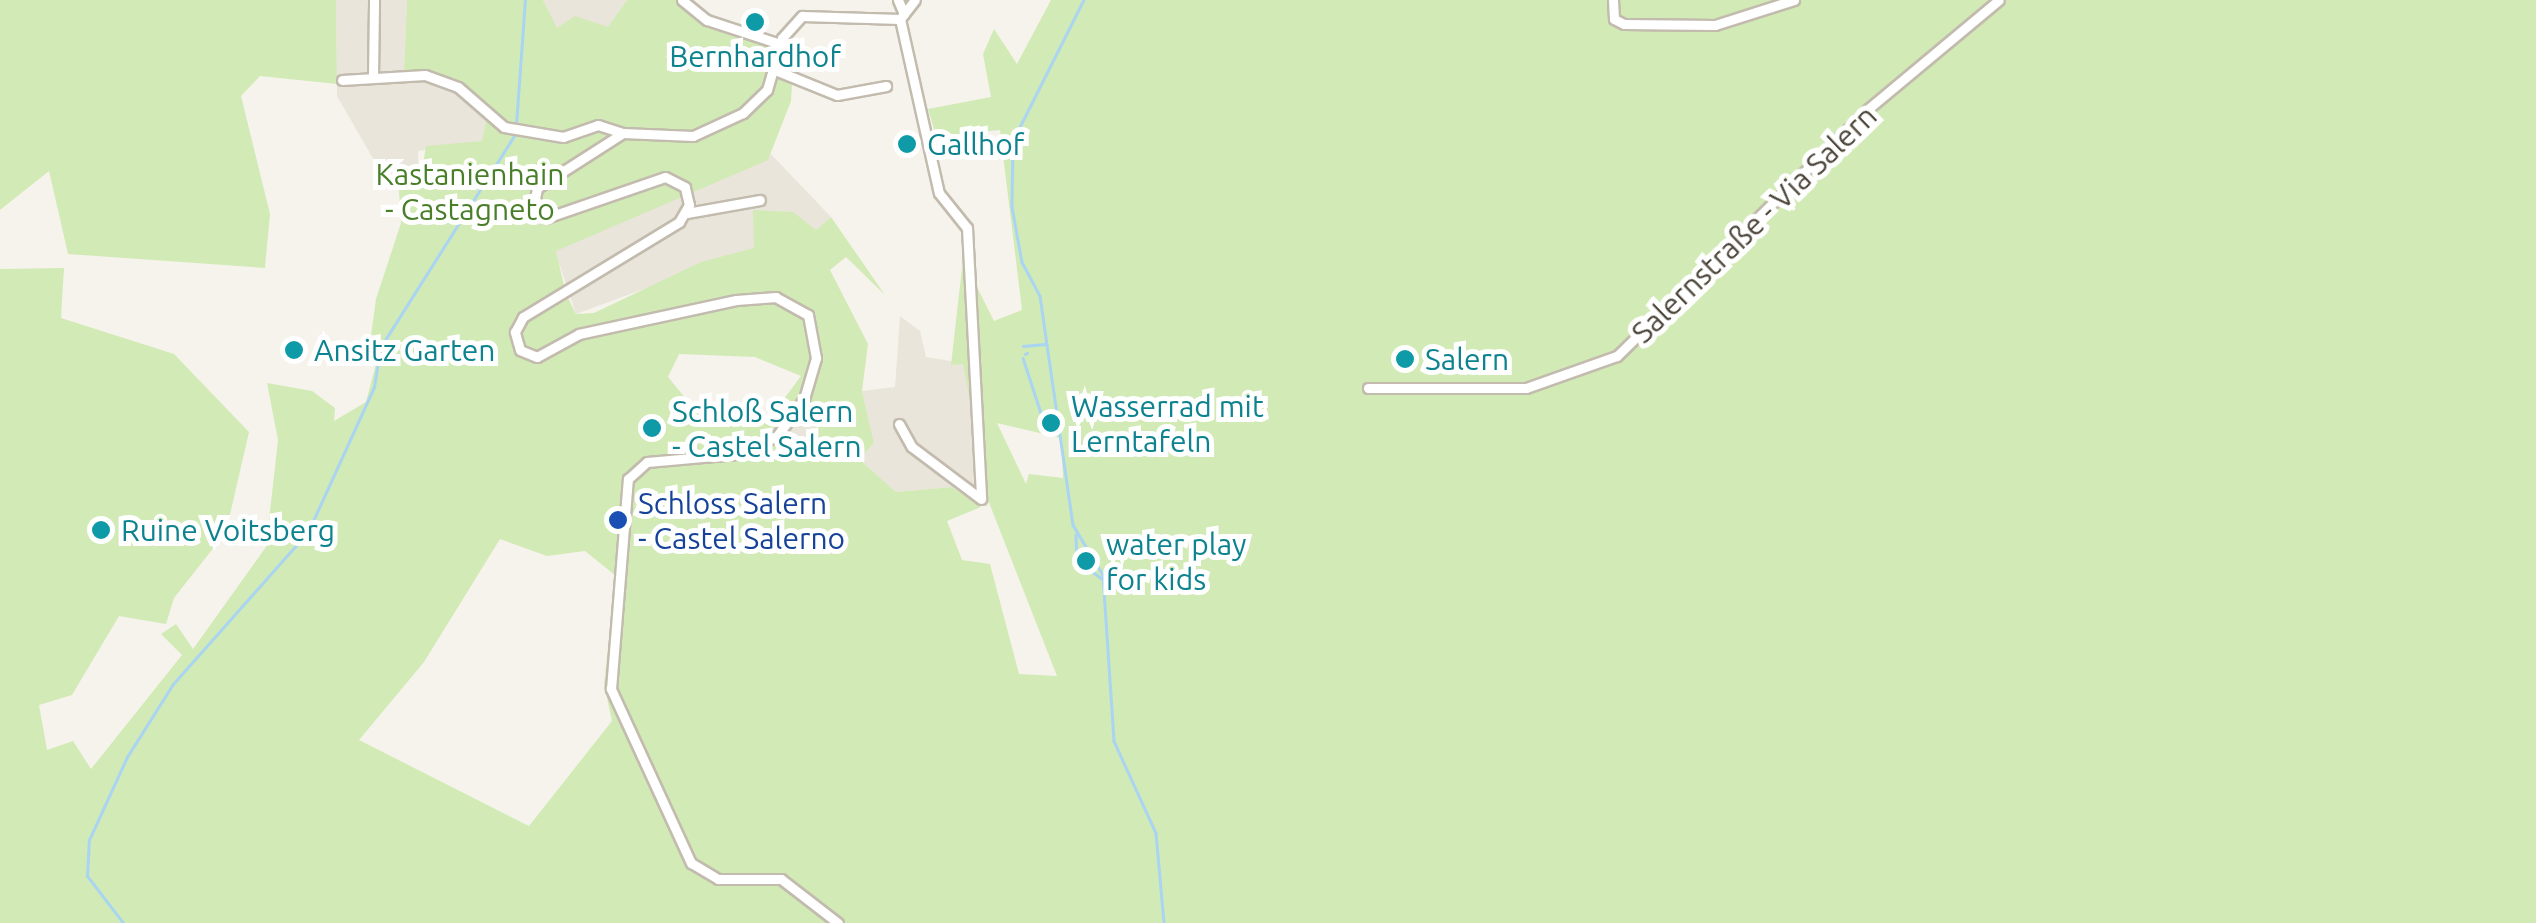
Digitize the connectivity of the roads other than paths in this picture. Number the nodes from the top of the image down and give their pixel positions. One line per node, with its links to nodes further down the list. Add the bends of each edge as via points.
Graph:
1 (374, 0): 13 (street)
2 (682, 0): 11 (street, via 707,20)
3 (806, 0): 9 (street)
4 (898, 0): 10 (street)
5 (915, 0): 10 (street)
6 (1614, 0): 7 (street, via 1614,19 1624,24 1715,25)
7 (1794, 0)
8 (1999, 0): 19 (street, Salernstraße - Via Salern, via 1868,108 1642,337 1541,386)
9 (809, 14): 10 (street); 11 (street)
10 (902, 16): 20 (street, via 939,193 967,228 981,499 912,447)
11 (780, 44): 12 (street)
12 (775, 70): 15 (street, via 837,95); 16 (street, via 753,106 705,132)
13 (374, 76): 14 (street); 16 (street, via 440,79 509,127 563,137 614,125)
14 (342, 80)
15 (886, 86)
16 (623, 133): 18 (street, via 537,188 533,209 556,217 665,177 685,187)
17 (760, 200): 18 (street)
18 (687, 212): 21 (street, via 522,317 514,332 520,350 545,356 579,334 764,297 796,304 816,330 804,398 778,436 737,454 648,462 628,480 611,689 674,834 708,876 772,876)
19 (1368, 388)
20 (899, 424)
21 (838, 923)

